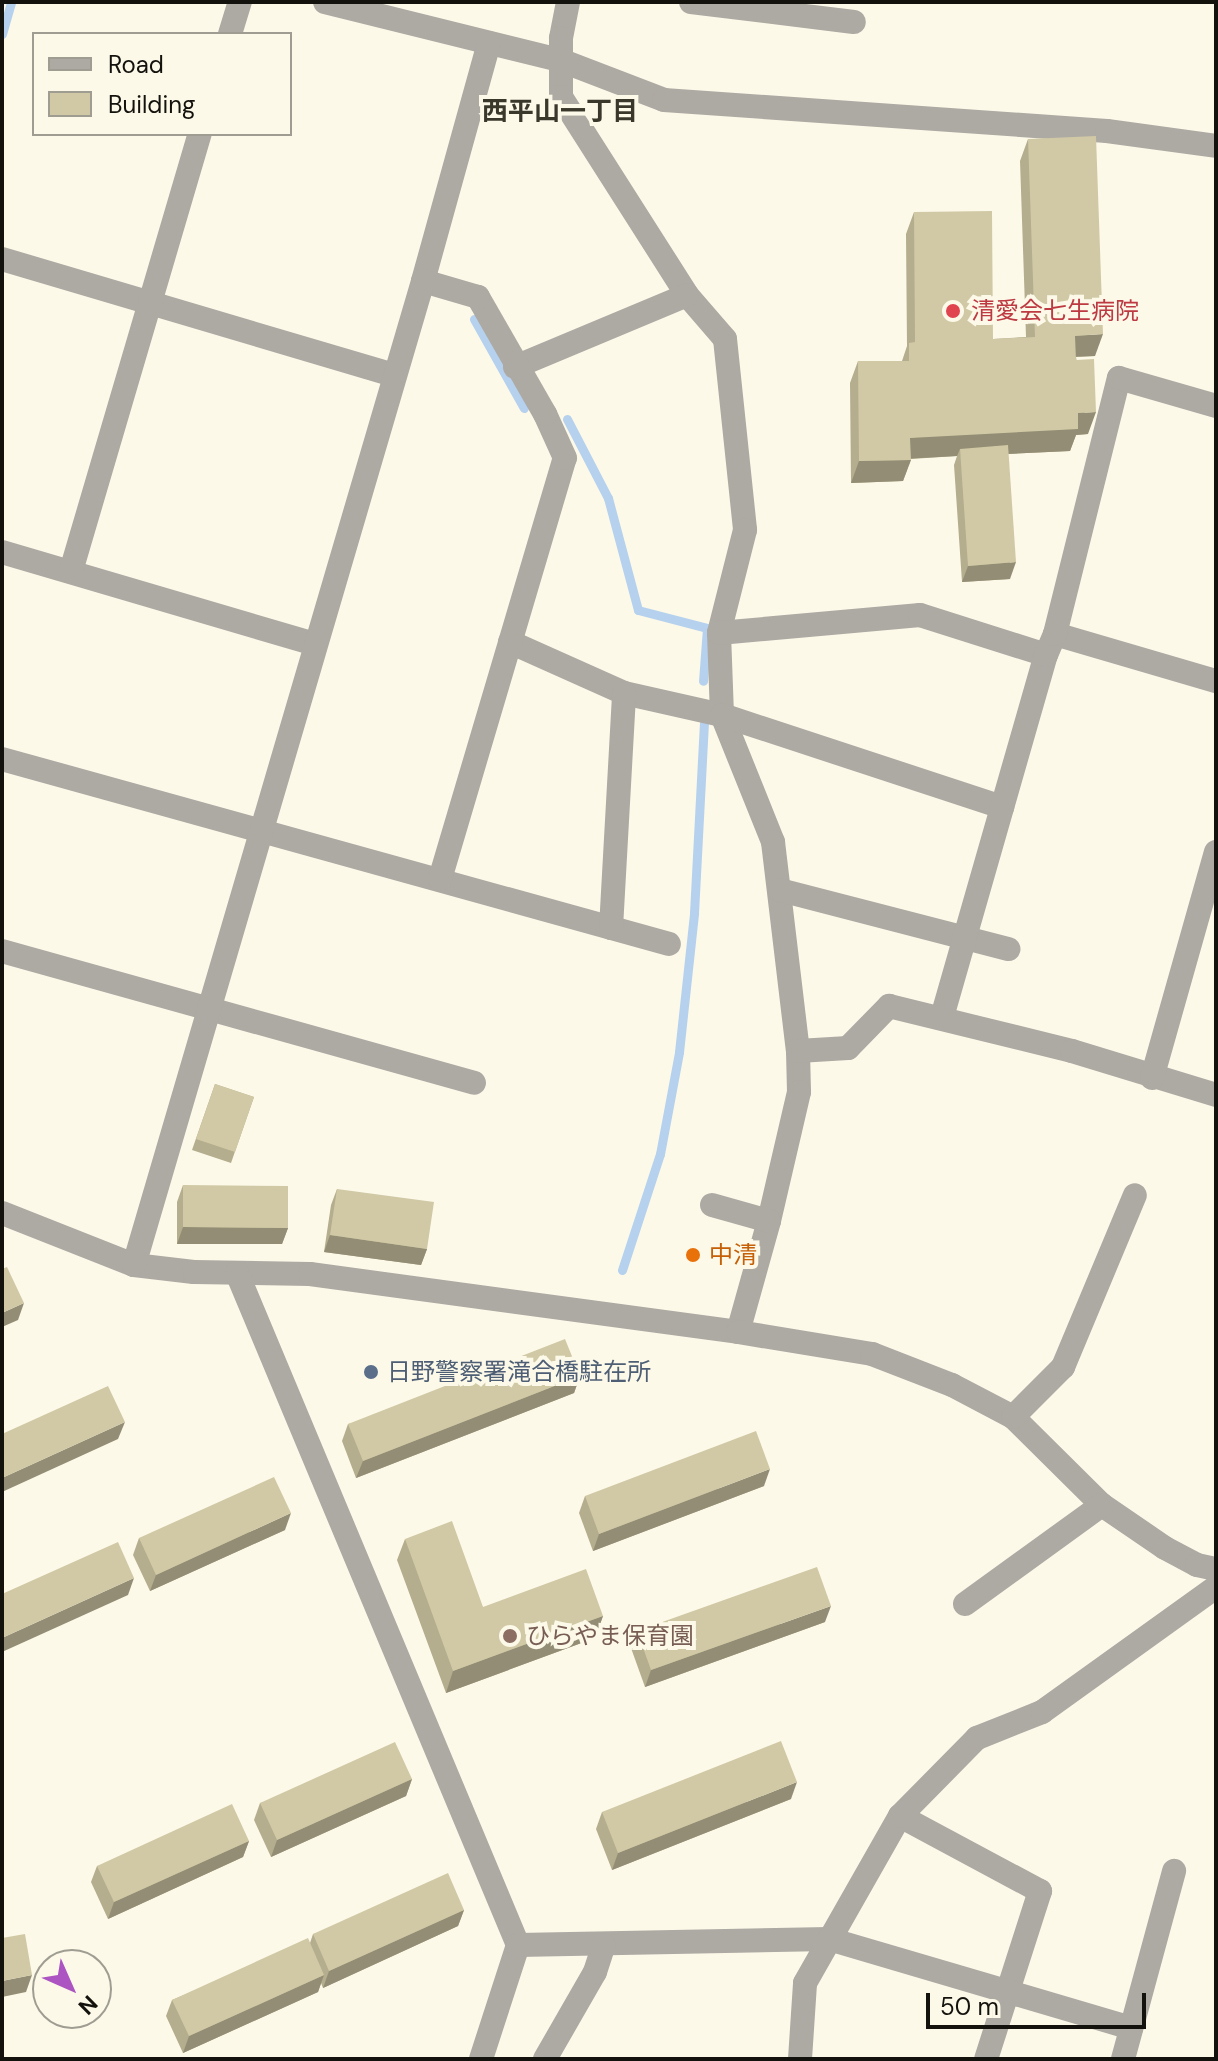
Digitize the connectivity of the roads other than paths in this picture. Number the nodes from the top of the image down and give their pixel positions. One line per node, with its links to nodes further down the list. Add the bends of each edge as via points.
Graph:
1 (240, 2): 6 (street)
2 (568, 2): 8 (street)
3 (691, 2): 5 (street)
4 (335, 3): 7 (street)
5 (854, 22)
6 (231, 32)
7 (489, 43): 8 (street); 12 (street)
8 (560, 60): 10 (street, via 664,100); 13 (street, via 561,97)
9 (199, 136): 14 (street)
10 (1215, 140)
11 (2, 259): 14 (street)
12 (423, 281): 15 (street, via 478,297); 16 (street)
13 (687, 295): 15 (street); 20 (street, via 725,339 745,530)
14 (150, 305): 16 (street); 19 (street)
15 (515, 367): 21 (street, via 565,458)
16 (393, 375): 22 (street)
17 (1216, 406): 23 (street, via 1119,378)
18 (2, 552): 19 (street)
19 (71, 571): 22 (street)
20 (719, 633): 23 (street, via 920,615); 26 (street)
21 (510, 642): 25 (street); 31 (street)
22 (315, 644): 29 (street)
23 (1050, 644): 24 (street); 28 (street)
24 (1216, 681)
25 (624, 693): 26 (street); 33 (street)
26 (722, 715): 28 (street); 32 (street, via 773,842)
27 (2, 759): 29 (street)
28 (1002, 807): 34 (street)
29 (264, 834): 31 (street); 38 (street)
30 (1216, 852): 41 (street)
31 (440, 879): 33 (street)
32 (780, 890): 34 (street); 40 (street)
33 (611, 928): 35 (street)
34 (965, 938): 36 (street); 39 (street)
35 (669, 944)
36 (1008, 949)
37 (2, 951): 38 (street)
38 (210, 1009): 42 (street); 48 (street)
39 (942, 1017): 40 (street, via 889,1006 848,1048); 41 (street)
40 (798, 1051): 47 (street, via 799,1092)
41 (1152, 1078): 43 (street)
42 (474, 1083)
43 (1216, 1095)
44 (1135, 1195): 51 (street, via 1063,1367)
45 (712, 1205): 47 (street)
46 (2, 1213): 48 (street)
47 (769, 1221): 50 (street)
48 (134, 1265): 49 (street)
49 (237, 1273): 50 (street, via 310,1274); 59 (street)
50 (738, 1332): 51 (street, via 872,1354 952,1385)
51 (1013, 1417): 52 (street)
52 (1102, 1505): 53 (street, via 1165,1548); 55 (street)
53 (1216, 1569)
54 (1216, 1587): 56 (street, via 1042,1712 977,1738)
55 (965, 1604)
56 (900, 1816): 58 (street); 61 (street, via 1040,1891)
57 (1174, 1871): 62 (street)
58 (829, 1939): 60 (street); 61 (street); 65 (street, via 805,1983)
59 (518, 1945): 60 (street); 63 (street)
60 (604, 1945): 64 (street, via 595,1972)
61 (1006, 1993): 62 (street); 66 (street)
62 (1131, 2028): 67 (street)
63 (481, 2059)
64 (545, 2059)
65 (800, 2059)
66 (986, 2059)
67 (1123, 2059)

